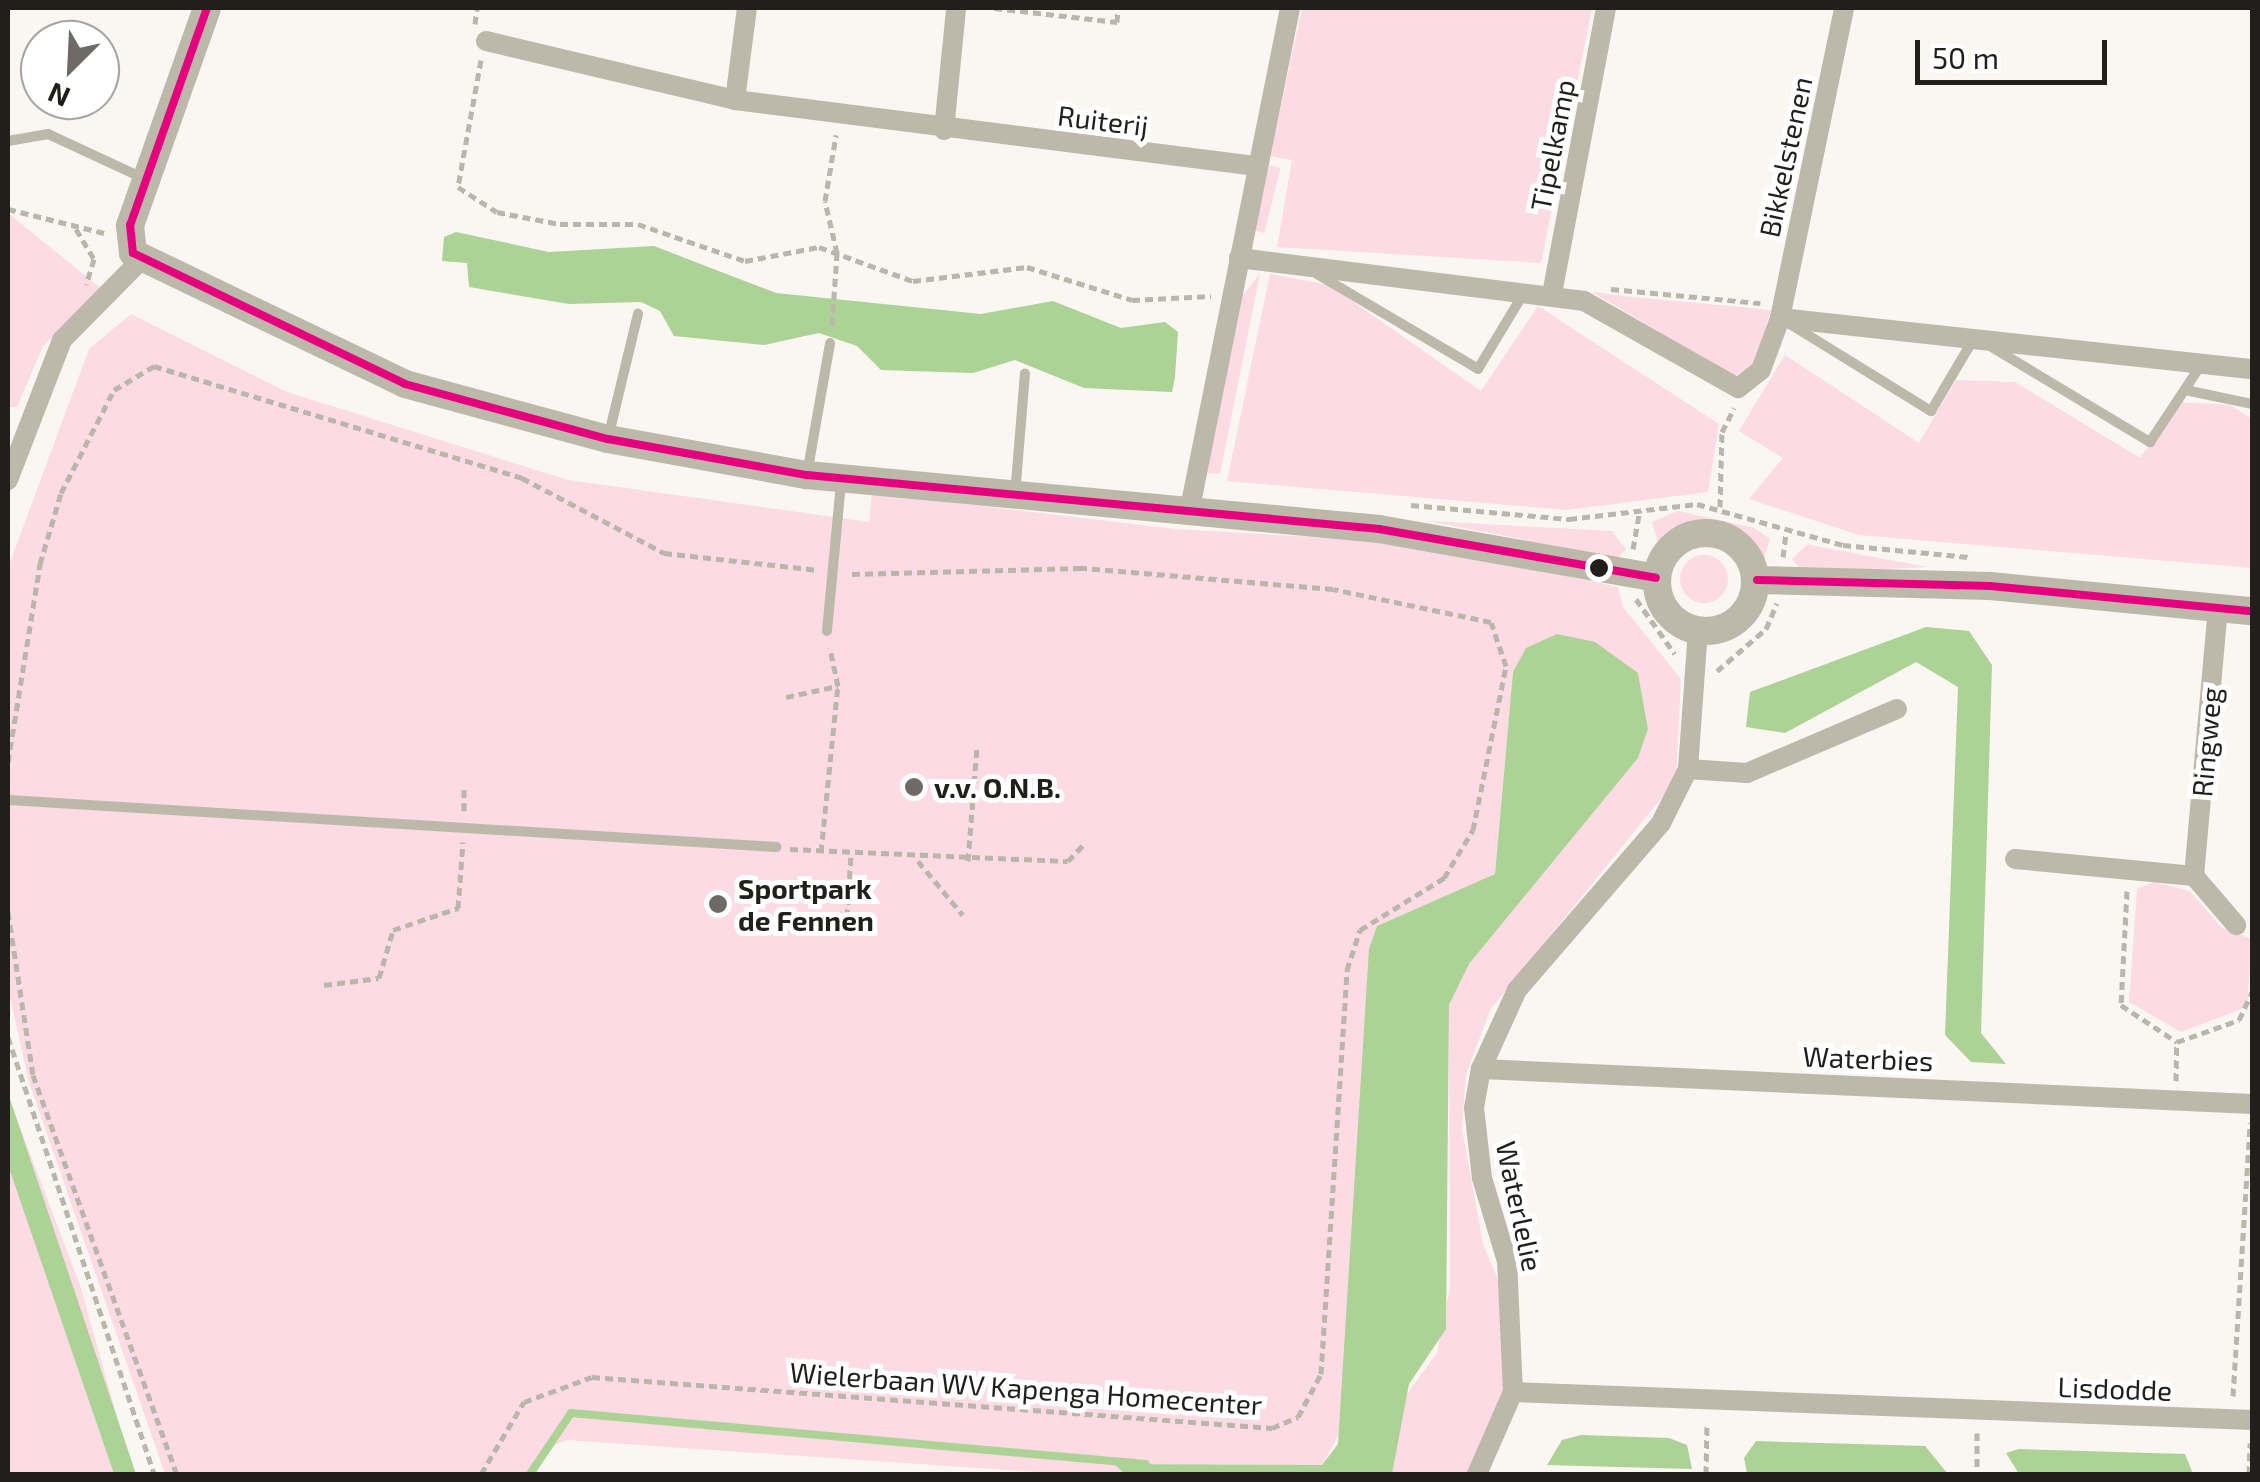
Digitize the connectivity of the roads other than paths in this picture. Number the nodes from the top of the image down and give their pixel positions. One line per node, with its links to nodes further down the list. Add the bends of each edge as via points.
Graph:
1 (207, 8): 12 (main road)
2 (747, 8): 8 (street)
3 (1290, 8): 11 (street)
4 (1606, 8): 16 (street, Tipelkamp)
5 (1844, 8): 18 (street, Bikkelstenen)
6 (956, 10): 9 (street)
7 (486, 42): 8 (street, Ruiterij)
8 (734, 100): 9 (street, Ruiterij)
9 (944, 130): 11 (street, Ruiterij)
10 (8, 141): 12 (lane, via 48,134)
11 (1255, 166): 14 (street)
12 (146, 179): 13 (main road)
13 (134, 251): 27 (main road, via 405,384); 30 (street, via 62,340)
14 (1239, 258): 15 (street); 32 (street)
15 (1300, 264): 17 (street); 17 (lane, via 1478,369)
16 (1552, 289): 17 (street); 18 (street, Bikkelstenen, via 1604,310 1715,382 1746,386 1770,354)
17 (1526, 290)
18 (1782, 312): 20 (street); 20 (lane, via 1931,410)
19 (638, 314): 27 (lane)
20 (1974, 336): 22 (street); 25 (lane, via 2150,442)
21 (830, 343): 28 (lane)
22 (2203, 362): 23 (street); 25 (lane)
23 (2252, 368)
24 (1025, 373): 31 (lane)
25 (2184, 390): 26 (lane)
26 (2252, 404)
27 (608, 440): 28 (main road)
28 (807, 474): 29 (main road)
29 (842, 479): 31 (main road); 37 (lane)
30 (8, 480)
31 (1015, 496): 32 (main road)
32 (1189, 513): 33 (main road, via 1433,536)
33 (1656, 578): 34 (main road, via 1676,542 1704,532 1739,546); 38 (main road, via 1670,616)
34 (1769, 582): 35 (main road, via 1990,586); 38 (main road, via 1745,613)
35 (2218, 608): 36 (main road); 44 (street, Ringweg)
36 (2252, 612)
37 (827, 631)
38 (1698, 631): 40 (street, Waterlelie)
39 (1896, 709): 40 (street, via 1746,774)
40 (1688, 769): 46 (street, Waterlelie, via 1662,823 1517,990)
41 (8, 800): 42 (lane)
42 (777, 848)
43 (2016, 860): 44 (street)
44 (2194, 876): 45 (street)
45 (2236, 926)
46 (1481, 1069): 47 (street, Waterbies); 48 (street, Waterlelie, via 1478,1143 1507,1261)
47 (2252, 1104)
48 (1514, 1392): 49 (street, Lisdodde); 50 (street, Waterlelie)
49 (2245, 1420)
50 (1477, 1474)

